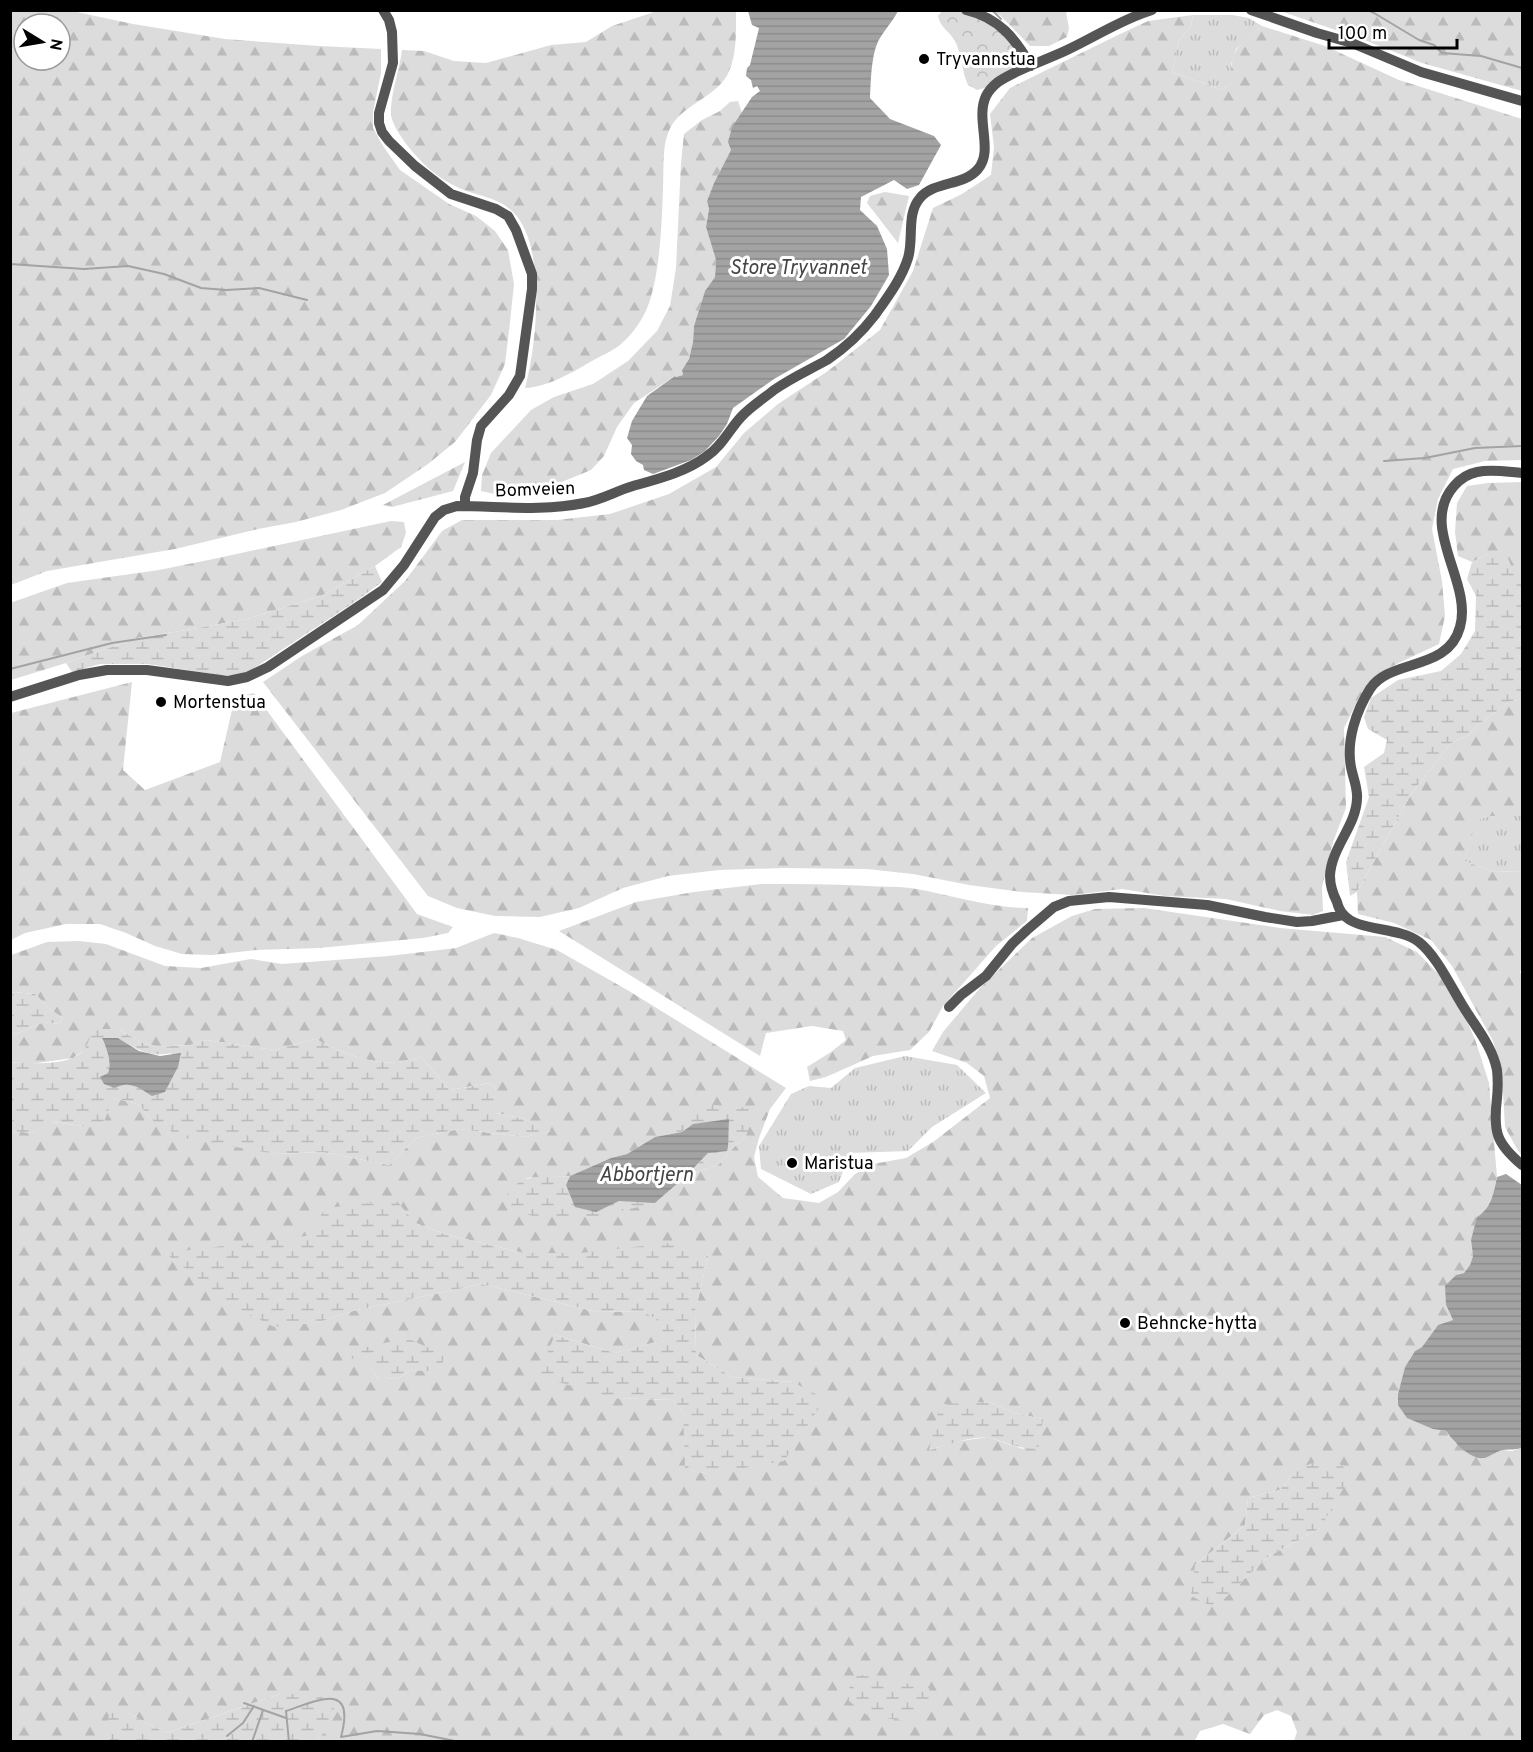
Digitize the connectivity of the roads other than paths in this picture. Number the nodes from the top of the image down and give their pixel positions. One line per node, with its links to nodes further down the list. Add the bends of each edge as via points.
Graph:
1 (383, 10): 8 (street, via 392,32 393,63 380,105 382,132 400,153 451,194 508,216 532,274 520,376 478,432)
2 (966, 10): 5 (street, via 984,15 1002,27)
3 (1152, 10): 5 (street)
4 (1251, 10): 6 (street, via 1352,43 1421,72)
5 (1031, 66): 8 (street, Bomveien, via 998,82 985,98 984,156 976,172 918,200 906,263 870,321 835,354 784,383 746,412 709,455 668,476 583,504 537,508)
6 (1522, 100)
7 (1522, 473): 10 (street, via 1471,473 1449,492 1442,519 1462,608 1457,636 1432,658 1380,679 1359,711 1349,750 1356,805 1330,873 1332,891)
8 (465, 506): 9 (street, Bomveien, via 438,514 383,590 254,675 224,681 147,670 107,670)
9 (10, 697)
10 (1343, 915): 11 (street, via 1297,922 1207,905 1109,897 1069,901 1033,925 986,976); 12 (street, via 1358,924 1406,935 1428,951 1490,1051 1497,1075 1495,1131 1503,1146)
11 (949, 1007)
12 (1522, 1165)

